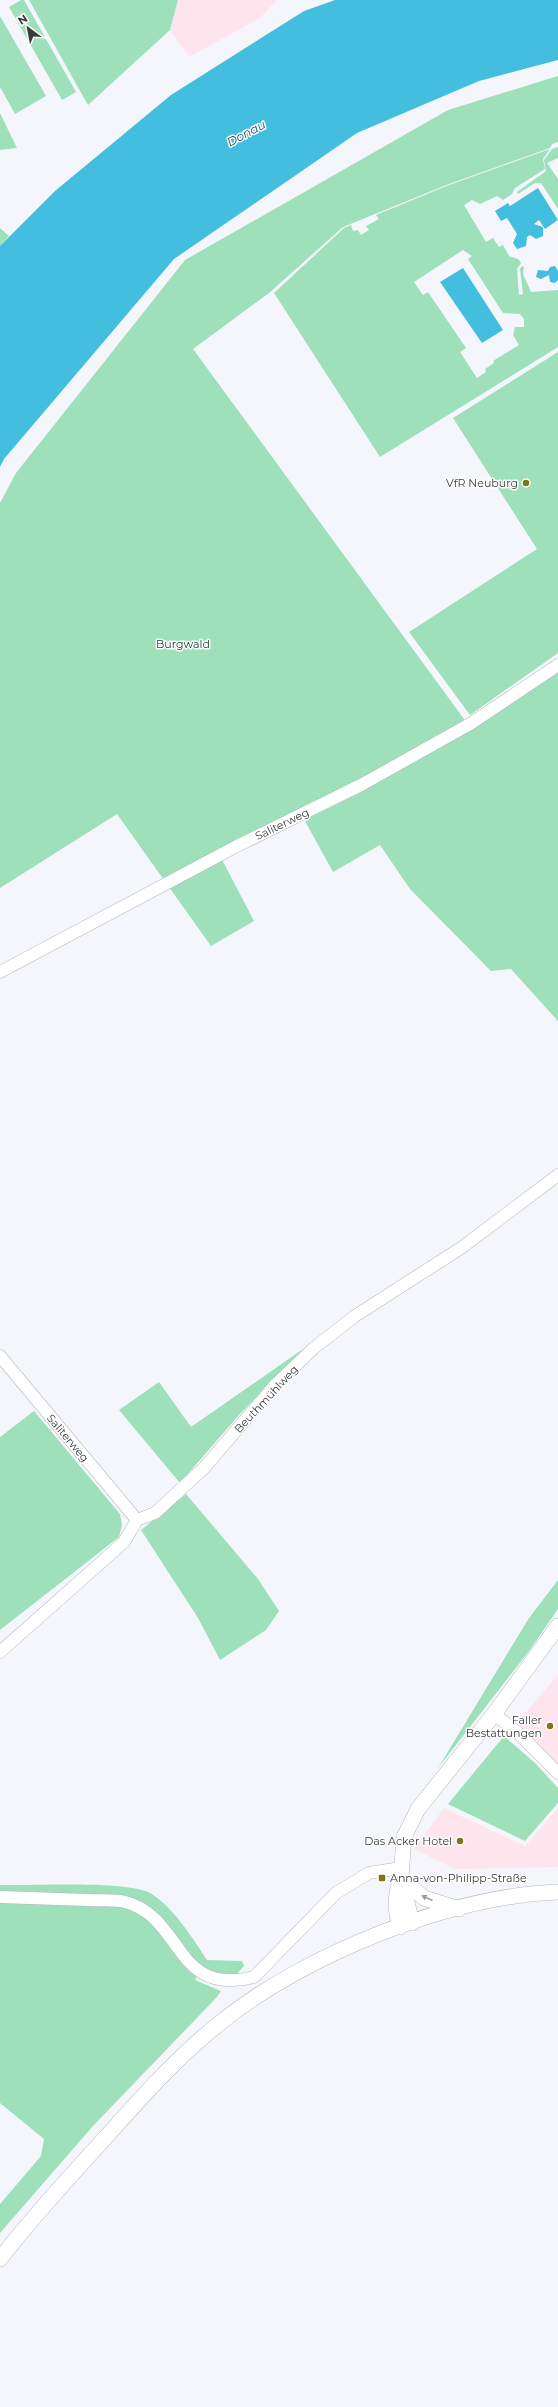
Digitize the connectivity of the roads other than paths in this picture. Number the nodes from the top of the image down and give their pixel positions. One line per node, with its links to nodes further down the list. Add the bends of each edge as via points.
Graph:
1 (558, 665): 2 (street, Saliterweg, via 470,724 361,785 235,847)
2 (0, 972)
3 (558, 1175): 5 (street, Beuthmühlweg, via 461,1248 355,1316 314,1348 276,1384 204,1468 155,1513)
4 (0, 1356): 5 (street, Saliterweg)
5 (137, 1520): 7 (street, via 124,1542)
6 (558, 1626): 8 (main road)
7 (0, 1652)
8 (494, 1714): 9 (street, via 517,1732); 10 (main road, via 418,1809 404,1837)
9 (558, 1774)
10 (401, 1874): 12 (street, via 369,1873 346,1886 336,1893 254,1978 235,1982 221,1981 196,1970 177,1949 158,1921 145,1910 124,1901); 13 (main road, one-way to 10, via 424,1898); 14 (main road)
11 (558, 1892): 13 (main road)
12 (0, 1897)
13 (459, 1909): 14 (main road)
14 (406, 1925): 15 (main road, via 315,1963 265,1990 220,2023 156,2082 58,2189)
15 (0, 2259)

